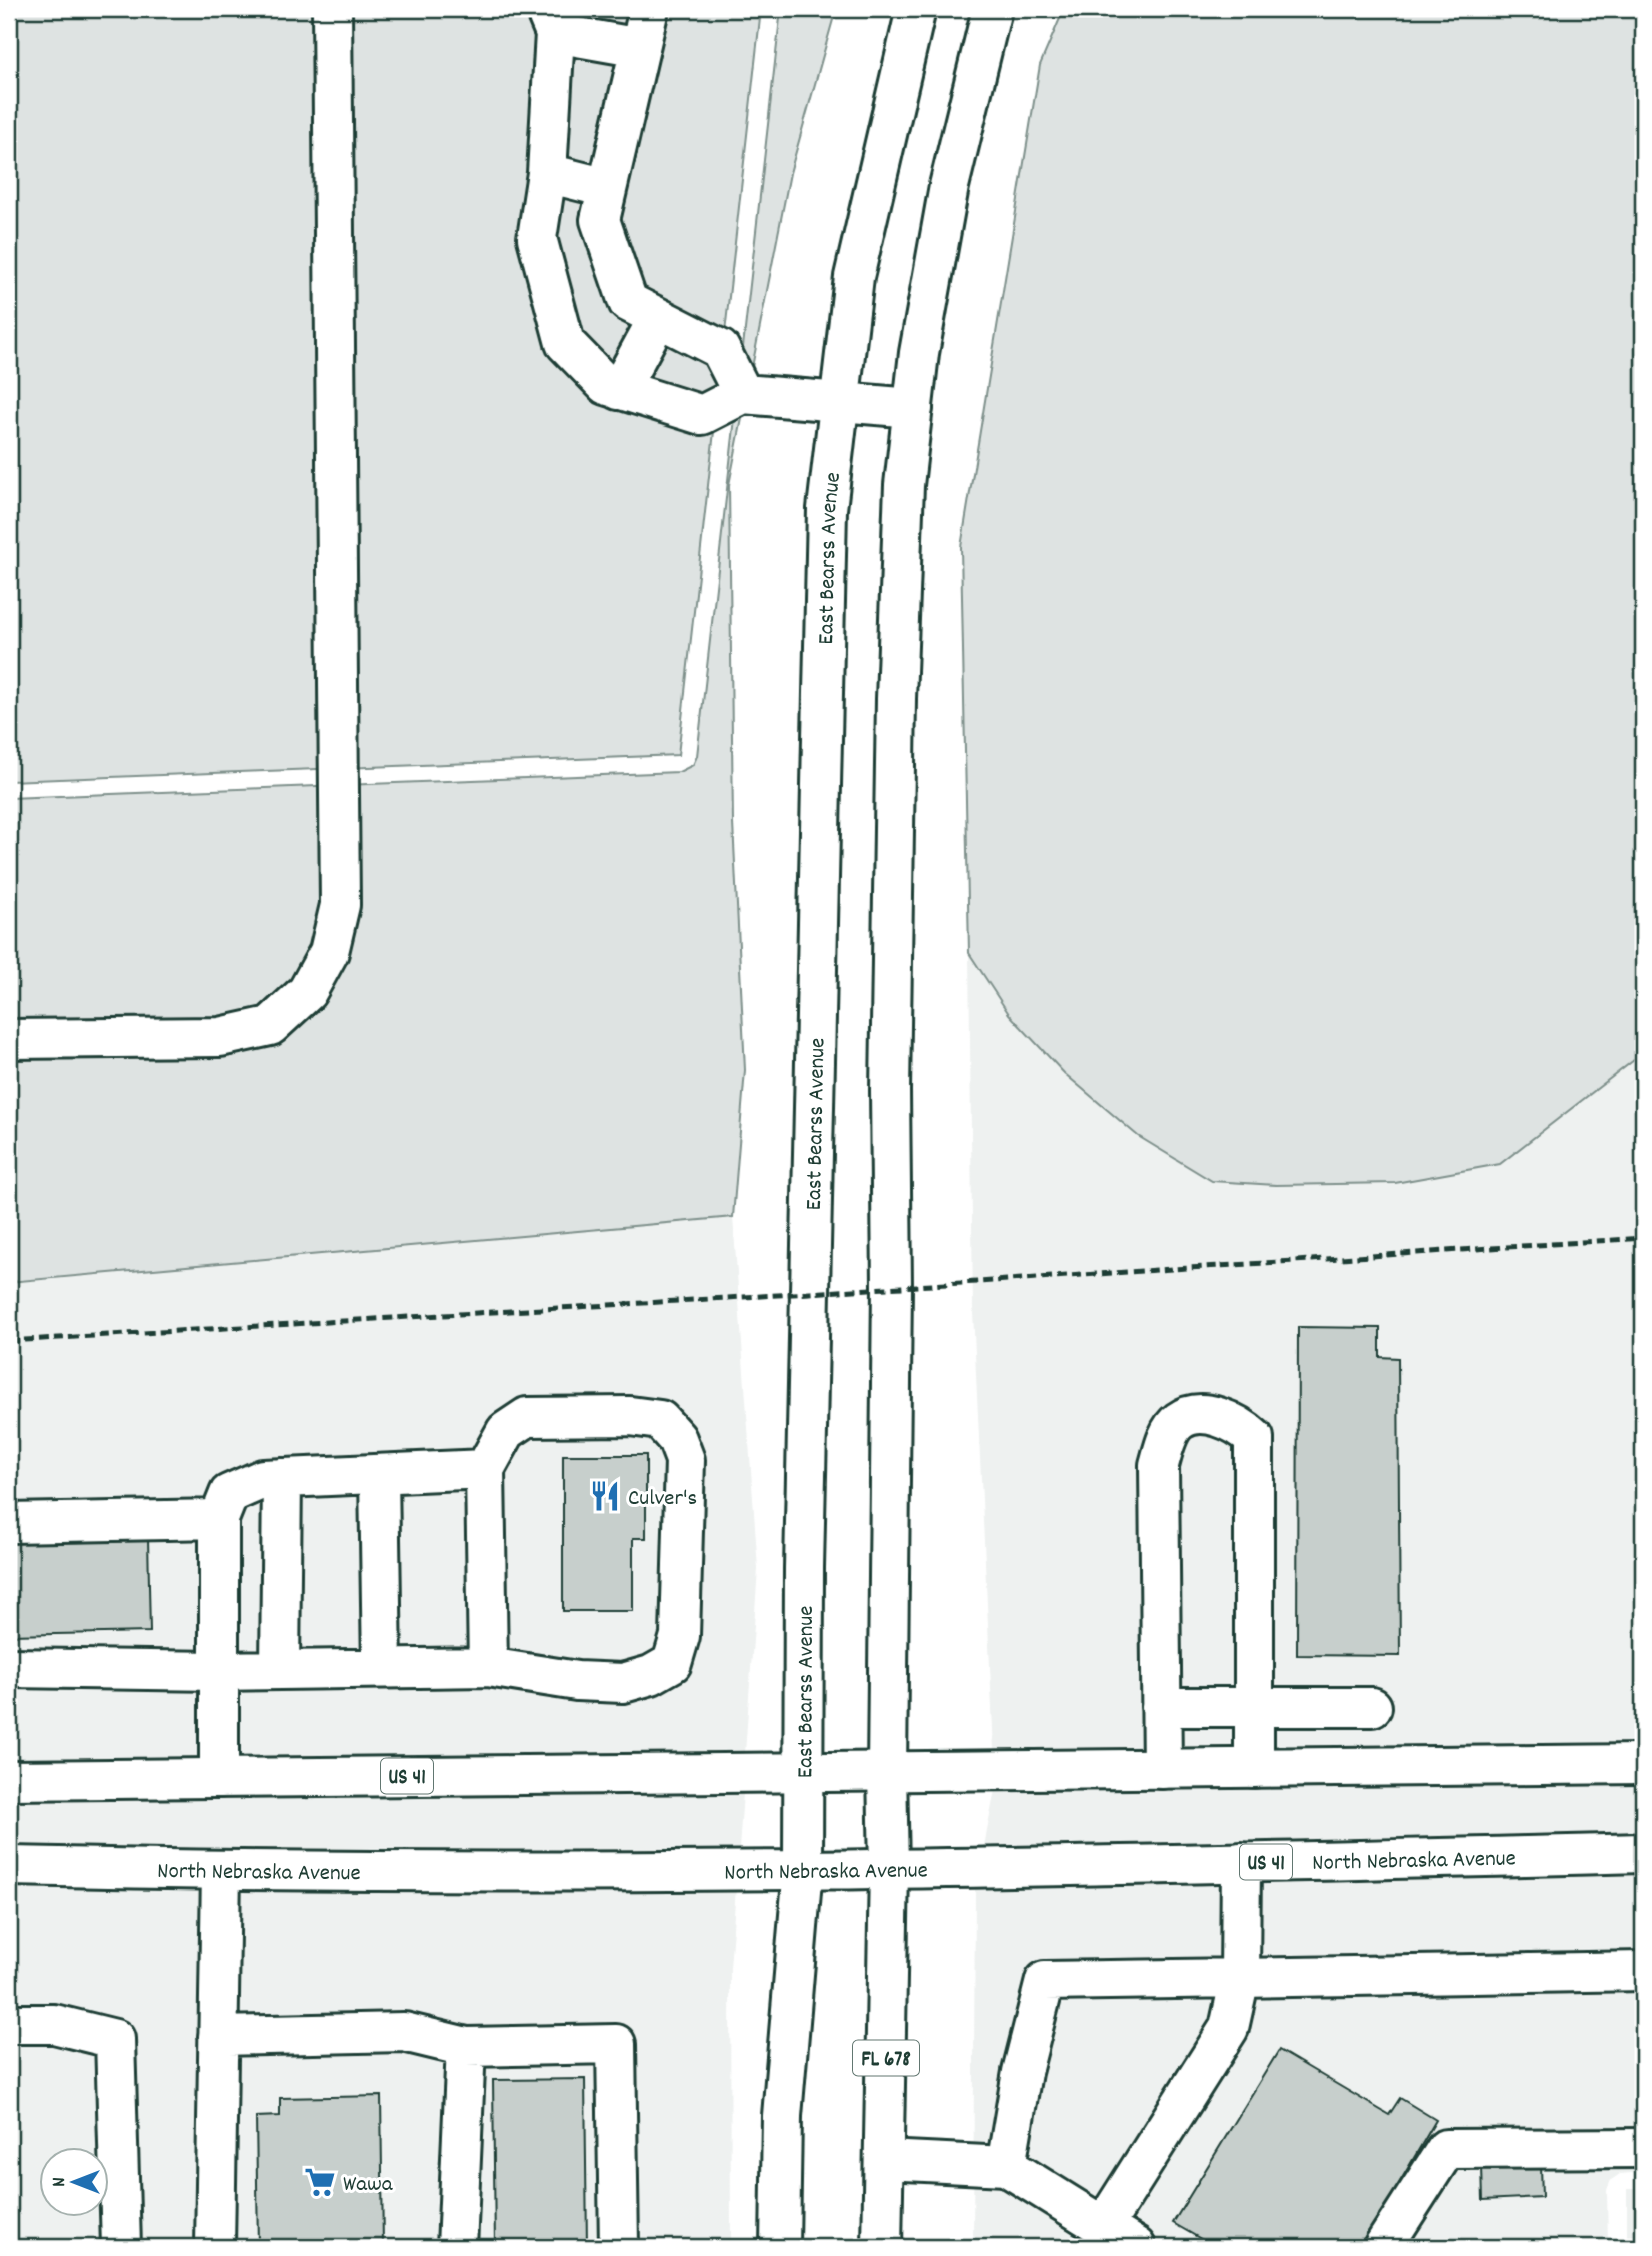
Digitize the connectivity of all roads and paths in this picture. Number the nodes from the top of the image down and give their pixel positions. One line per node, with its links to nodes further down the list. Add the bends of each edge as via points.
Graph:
1 (332, 9): 14 (main road, via 340,905 329,952 307,992 270,1026 220,1038)
2 (649, 9): 6 (main road)
3 (916, 9): 12 (main road, East Bearss Avenue, via 854,277)
4 (992, 9): 13 (main road, via 949,186)
5 (550, 21): 6 (main road); 7 (main road)
6 (640, 48): 8 (main road)
7 (547, 173): 8 (main road); 10 (main road, via 537,238 565,343 596,378)
8 (607, 188): 9 (main road, via 600,220 628,302)
9 (658, 318): 10 (main road); 11 (main road, via 720,349)
10 (619, 390): 11 (main road, via 702,415)
11 (743, 394): 12 (main road)
12 (839, 403): 13 (main road); 32 (main road, East Bearss Avenue, via 827,509 804,1568)
13 (913, 408): 31 (main road, via 904,485 896,699)
14 (9, 1039)
15 (485, 1469): 16 (main road); 20 (main road); 20 (main road, via 506,1431 527,1417 660,1420 677,1439 685,1460 680,1636 672,1663 623,1683)
16 (379, 1474): 17 (main road); 22 (main road)
17 (282, 1478): 18 (main road, via 263,1479 229,1494); 23 (main road)
18 (219, 1519): 19 (main road); 24 (main road)
19 (9, 1523)
20 (488, 1667): 22 (main road)
21 (9, 1668): 24 (main road)
22 (382, 1668): 23 (main road)
23 (281, 1670): 24 (main road)
24 (218, 1671): 33 (main road)
25 (1254, 1706): 26 (main road); 26 (main road, via 1254,1438 1222,1417 1190,1416 1178,1421 1167,1438 1159,1465); 27 (main road); 29 (main road)
26 (1161, 1707): 30 (main road)
27 (1372, 1707)
28 (1643, 1764): 29 (main road, US 41)
29 (1254, 1768): 30 (main road, US 41)
30 (1162, 1769): 31 (main road, US 41)
31 (887, 1771): 32 (main road, US 41); 39 (main road, FL 678)
32 (804, 1772): 33 (main road, US 41); 38 (main road, East Bearss Avenue)
33 (219, 1778): 34 (main road, US 41)
34 (9, 1780)
35 (1643, 1853): 36 (main road, North Nebraska Avenue / US 41)
36 (1241, 1862): 39 (main road, North Nebraska Avenue / US 41); 42 (main road)
37 (9, 1866): 40 (main road, North Nebraska Avenue / US 41)
38 (803, 1868): 39 (main road, North Nebraska Avenue / US 41); 40 (main road, North Nebraska Avenue / US 41); 54 (main road, East Bearss Avenue, via 782,2116)
39 (889, 1868): 47 (main road, FL 678)
40 (220, 1871): 44 (main road)
41 (1643, 1971): 42 (main road)
42 (1240, 1978): 48 (main road, via 1045,1982 1022,2073); 49 (main road, via 1229,2028)
43 (9, 2024): 50 (main road, via 54,2024 115,2039)
44 (218, 2036): 45 (main road, via 404,2032); 51 (main road)
45 (466, 2047): 52 (main road); 53 (main road, via 616,2044)
46 (1643, 2148): 57 (main road, via 1446,2149)
47 (885, 2160): 48 (main road); 55 (main road, FL 678)
48 (1006, 2166): 49 (main road)
49 (1103, 2227): 56 (main road)
50 (121, 2247)
51 (215, 2247)
52 (457, 2247)
53 (619, 2247)
54 (780, 2247)
55 (882, 2247)
56 (1136, 2247)
57 (1382, 2247)

